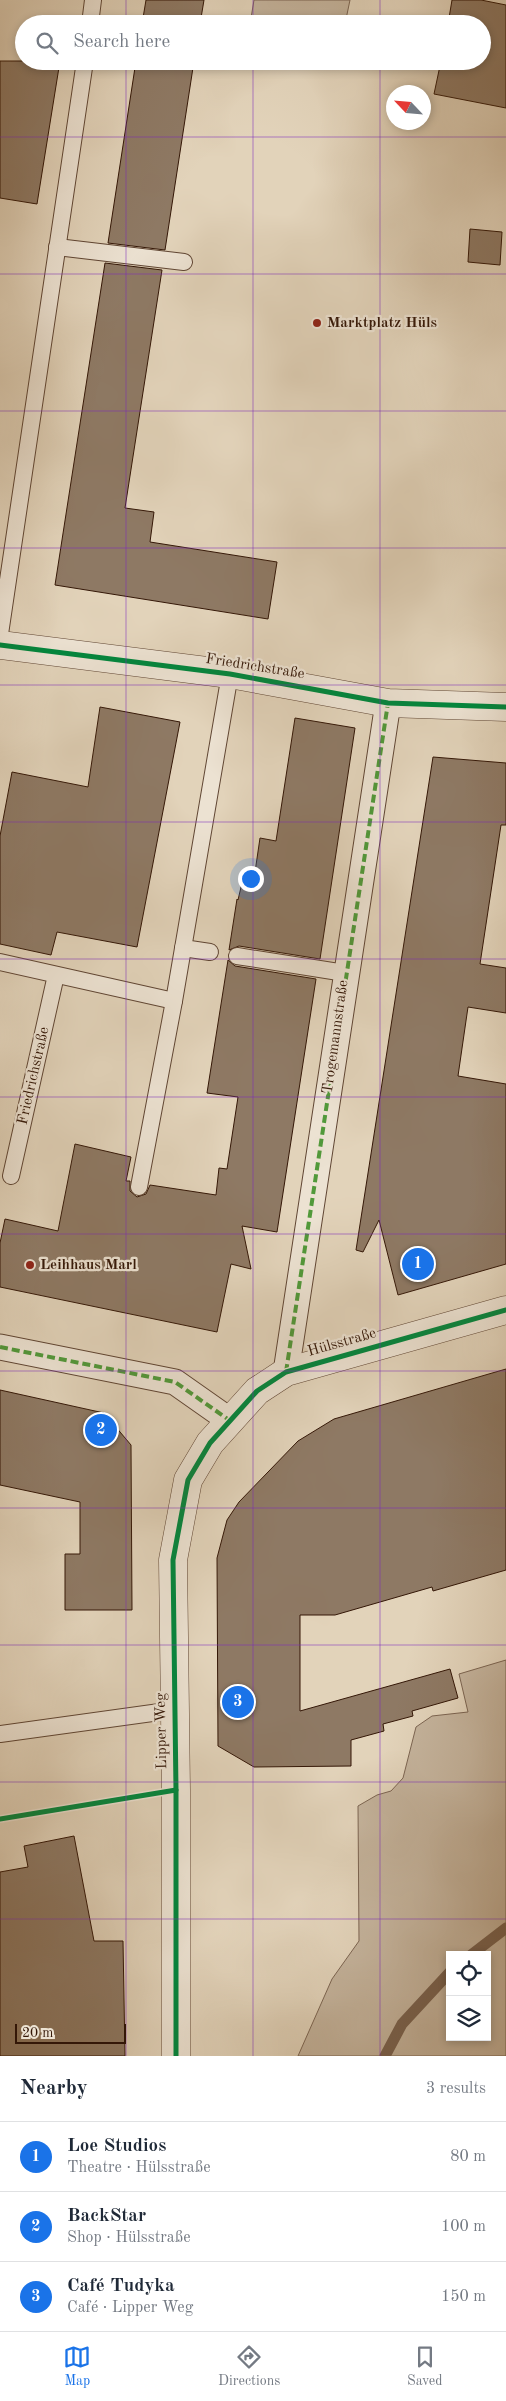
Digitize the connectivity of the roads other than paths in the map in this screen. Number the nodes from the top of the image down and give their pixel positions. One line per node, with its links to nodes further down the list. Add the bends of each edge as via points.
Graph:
1 (93, 0): 2 (lane)
2 (91, 15)
3 (84, 70): 4 (lane)
4 (57, 247): 5 (lane); 6 (lane)
5 (184, 262)
6 (0, 634)
7 (0, 645): 8 (street, Friedrichstraße)
8 (230, 674): 9 (street, Friedrichstraße); 11 (lane, Friedrichstraße)
9 (388, 703): 10 (street, Friedrichstraße); 15 (street, Trogemannstraße)
10 (506, 707)
11 (183, 948): 12 (lane); 17 (lane, Friedrichstraße)
12 (210, 952)
13 (238, 956): 15 (lane)
14 (0, 962): 16 (lane)
15 (345, 973): 22 (street, Trogemannstraße)
16 (56, 975): 17 (lane); 18 (lane, Friedrichstraße)
17 (174, 1001): 19 (lane, Friedrichstraße)
18 (11, 1176)
19 (138, 1187)
20 (506, 1310): 22 (street, Hülsstraße)
21 (0, 1347): 23 (street, via 175,1382)
22 (286, 1372): 23 (street, Hülsstraße, via 257,1392)
23 (229, 1420): 24 (street, Hülsstraße)
24 (210, 1443): 25 (street, Lipper Weg, via 188,1480 172,1560)
25 (174, 1710): 26 (lane); 27 (street, Lipper Weg)
26 (0, 1734)
27 (176, 2056)

